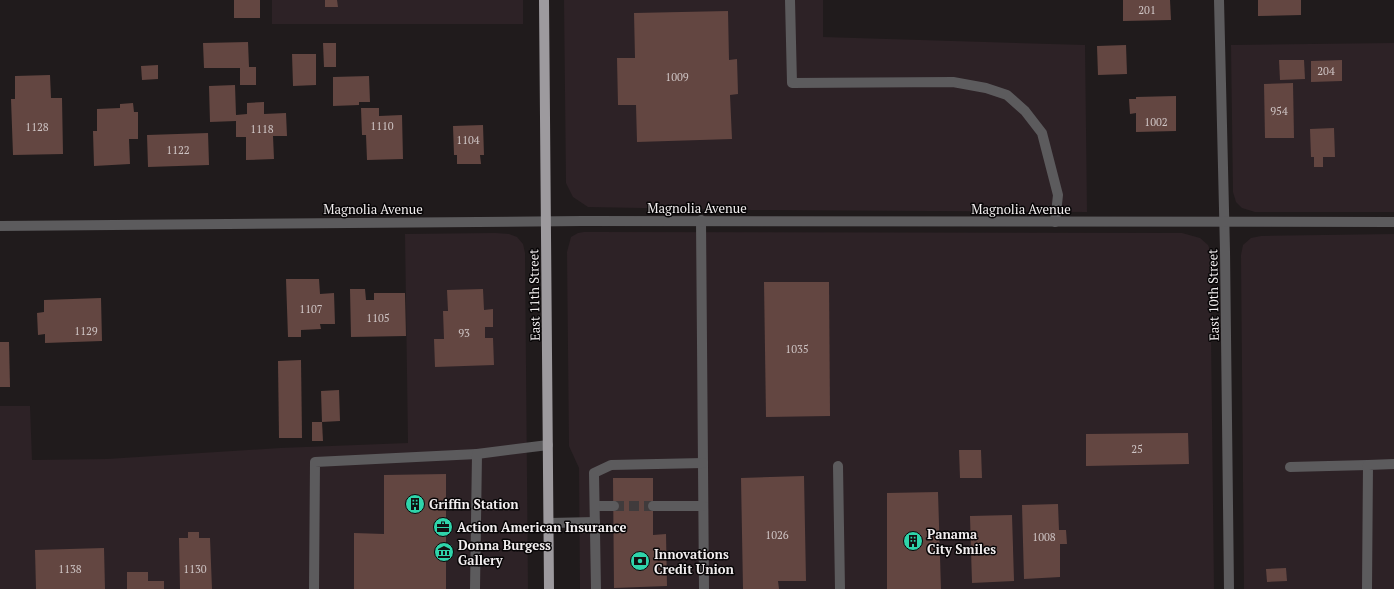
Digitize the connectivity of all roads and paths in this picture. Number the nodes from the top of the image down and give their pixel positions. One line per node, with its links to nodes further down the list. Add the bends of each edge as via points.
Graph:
1 (544, 0): 5 (main road, East 11th Street)
2 (790, 0): 6 (street, via 792,82 953,82 1007,95 1025,111 1042,133 1058,195)
3 (1219, 0): 8 (street, East 10th Street)
4 (701, 220): 5 (street, Magnolia Avenue); 6 (street, Magnolia Avenue); 12 (street)
5 (546, 221): 9 (street, Magnolia Avenue); 10 (main road, East 11th Street)
6 (1055, 222): 8 (street, Magnolia Avenue)
7 (1394, 222): 8 (street, Magnolia Avenue)
8 (1225, 223): 29 (street, East 10th Street)
9 (0, 226)
10 (548, 445): 11 (street); 22 (main road, East 11th Street)
11 (477, 454): 23 (street, via 315,462); 24 (street)
12 (703, 463): 17 (street, via 611,465 594,473); 20 (street)
13 (1394, 464): 14 (street)
14 (1368, 465): 16 (street); 30 (street)
15 (838, 466): 28 (street)
16 (1290, 467)
17 (595, 506): 18 (street); 21 (street)
18 (614, 506)
19 (653, 506): 20 (street)
20 (703, 506): 27 (street)
21 (595, 522): 22 (street); 26 (street)
22 (549, 523): 25 (main road, East 11th Street)
23 (314, 589)
24 (475, 589)
25 (549, 589)
26 (596, 589)
27 (704, 589)
28 (840, 589)
29 (1229, 589)
30 (1367, 589)

